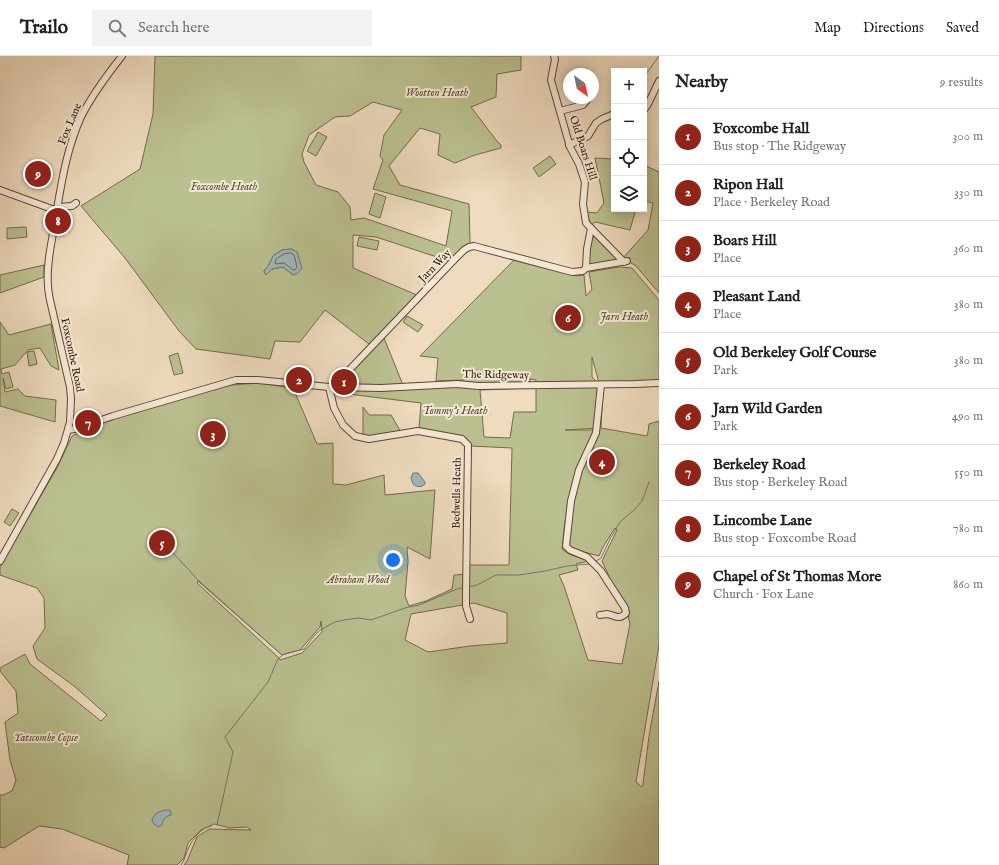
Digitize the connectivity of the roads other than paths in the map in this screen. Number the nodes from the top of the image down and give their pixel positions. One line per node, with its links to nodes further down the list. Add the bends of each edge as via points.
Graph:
1 (122, 56): 11 (street, Fox Lane, via 81,119 67,157)
2 (554, 56): 6 (street, Old Boars Hill, via 551,80)
3 (659, 81): 5 (street)
4 (584, 104): 6 (street)
5 (647, 105)
6 (560, 111): 8 (street, Old Boars Hill)
7 (611, 115): 8 (street, via 596,124 588,136)
8 (569, 145): 12 (street, Old Boars Hill, via 585,182 583,208 586,223)
9 (0, 190): 11 (street, via 52,209)
10 (76, 203): 11 (street)
11 (57, 208): 17 (street, Foxcombe Road, via 48,286 70,387 71,411)
12 (591, 228): 13 (street); 13 (street, via 626,262)
13 (586, 268): 16 (street, Jarn Way, via 583,271 572,272 474,246 469,247)
14 (659, 383): 15 (street, The Ridgeway)
15 (601, 385): 16 (street, The Ridgeway, via 457,384 381,388); 19 (street, via 596,433 579,470 571,501 566,546 587,558 601,571 626,613 619,617)
16 (331, 387): 17 (street, The Ridgeway, via 236,380); 20 (street, Bedwells Heath, via 334,408 343,425 354,436 370,439 418,431 462,439 468,445 466,606)
17 (68, 430): 18 (street, Foxcombe Road, via 52,470)
18 (0, 561)
19 (600, 615)
20 (470, 619)

